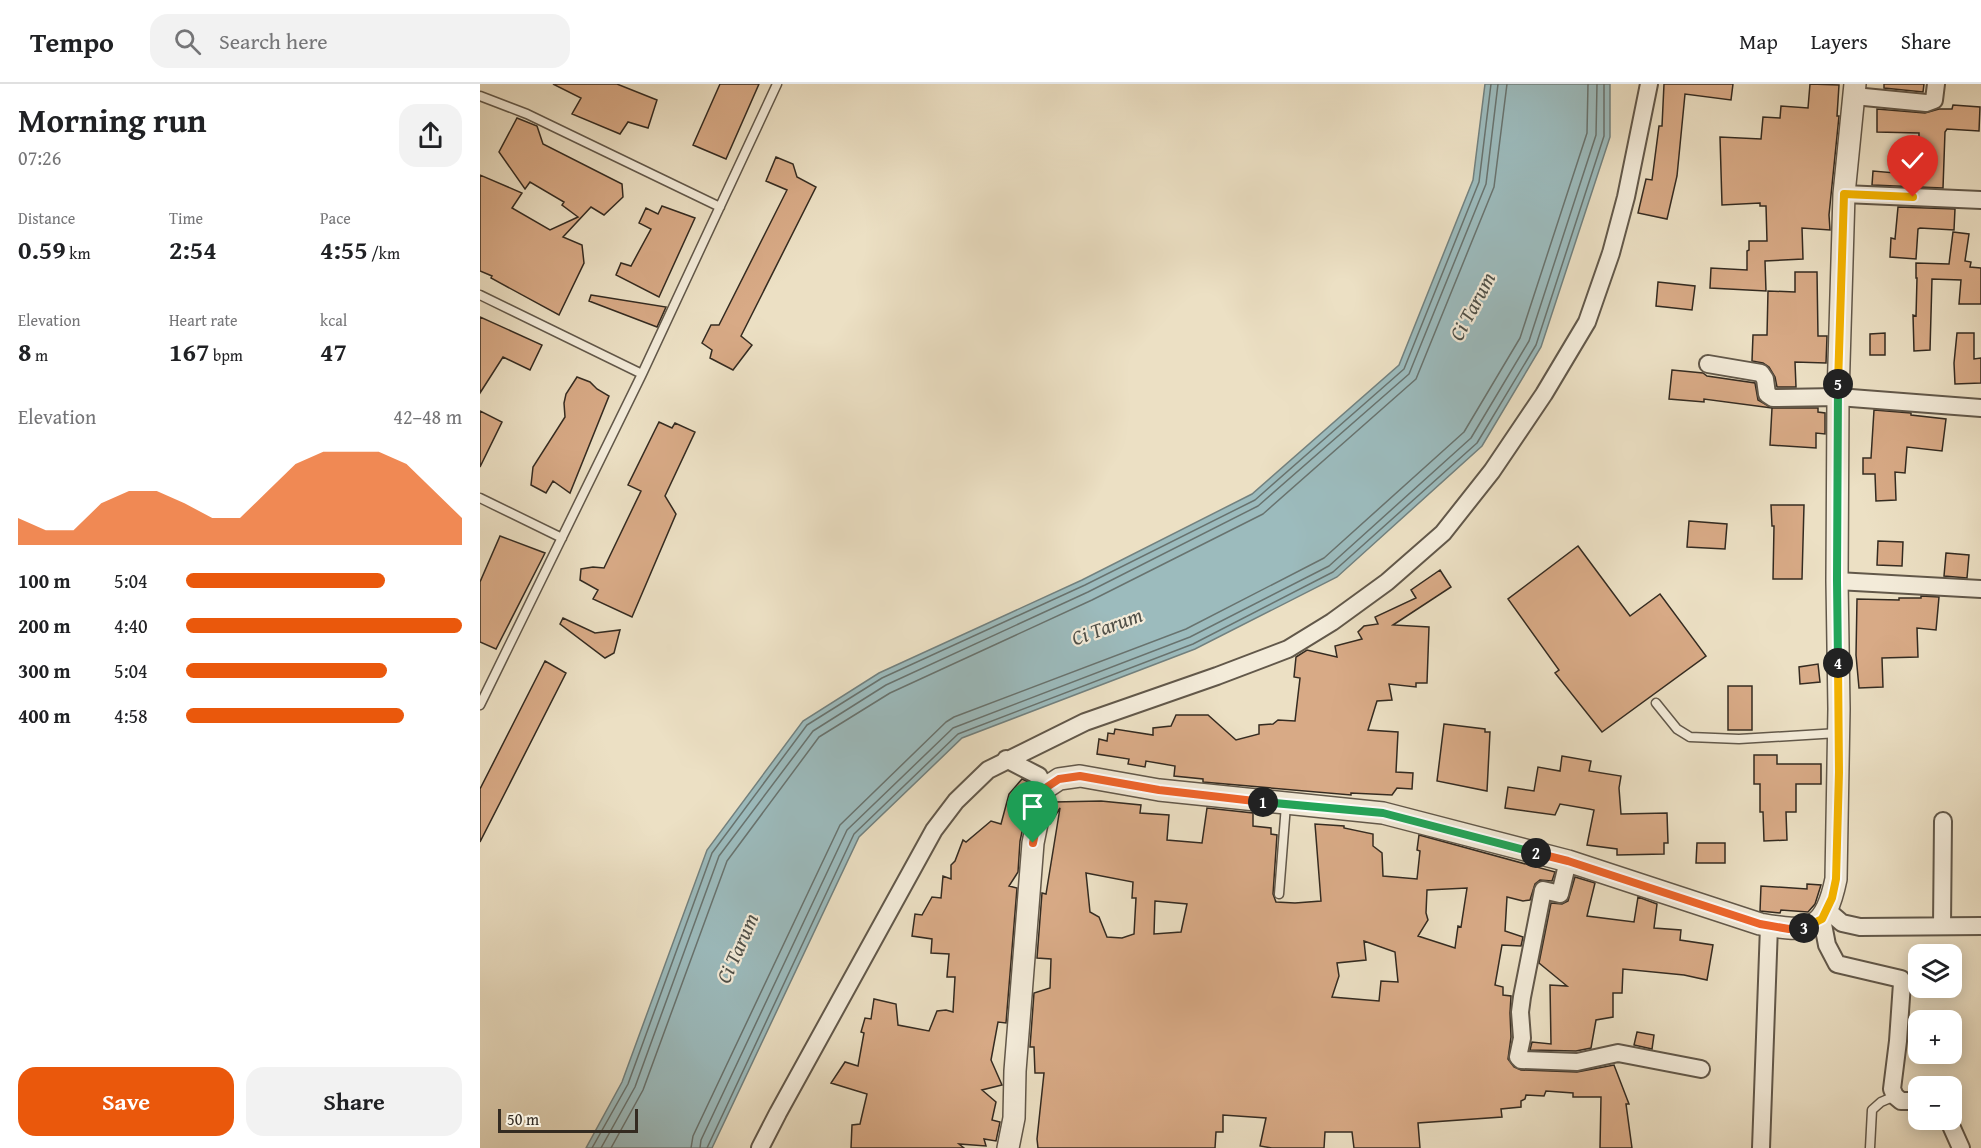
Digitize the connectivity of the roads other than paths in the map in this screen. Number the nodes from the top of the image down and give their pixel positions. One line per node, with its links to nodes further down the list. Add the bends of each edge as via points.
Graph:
1 (777, 84): 8 (lane)
2 (1649, 84): 21 (street, via 1626,197 1587,322 1492,471 1443,533 1387,582 1288,649 1085,722)
3 (1936, 84): 4 (street, via 1934,100 1926,102)
4 (1855, 90): 6 (street)
5 (480, 96): 8 (lane)
6 (1844, 194): 7 (street); 12 (street)
7 (1981, 200)
8 (720, 207): 11 (lane)
9 (480, 295): 11 (lane)
10 (1708, 364): 12 (street, via 1761,373 1766,379 1767,394 1773,398)
11 (642, 374): 15 (lane)
12 (1838, 396): 13 (street); 16 (street)
13 (1981, 408)
14 (480, 498): 15 (lane)
15 (562, 537): 18 (lane)
16 (1837, 580): 17 (street); 20 (street)
17 (1981, 590)
18 (481, 701)
19 (1656, 703): 20 (lane, via 1677,729 1690,737 1739,739)
20 (1838, 733): 27 (street, via 1836,879)
21 (1006, 759): 22 (street, via 1039,776); 35 (street, via 974,782 934,830)
22 (1044, 789): 23 (street, via 1059,779 1080,776 1159,790); 36 (street, via 1033,843 1014,1118)
23 (1286, 804): 25 (street, via 1383,813); 26 (lane)
24 (1943, 821): 29 (street)
25 (1568, 861): 28 (street); 31 (street, via 1560,894 1543,890 1522,997 1518,1057 1577,1062 1618,1053)
26 (1279, 894)
27 (1825, 915): 28 (street, via 1805,928); 29 (street, via 1860,927); 32 (street, via 1827,945 1837,964 1901,979)
28 (1769, 926): 37 (street)
29 (1942, 926): 30 (street)
30 (1981, 926)
31 (1701, 1069)
32 (1894, 1096): 33 (street); 38 (lane, via 1872,1110)
33 (1908, 1101)
34 (1953, 1130): 39 (street)
35 (760, 1148)
36 (1008, 1148)
37 (1761, 1148)
38 (1870, 1148)
39 (1961, 1148)

